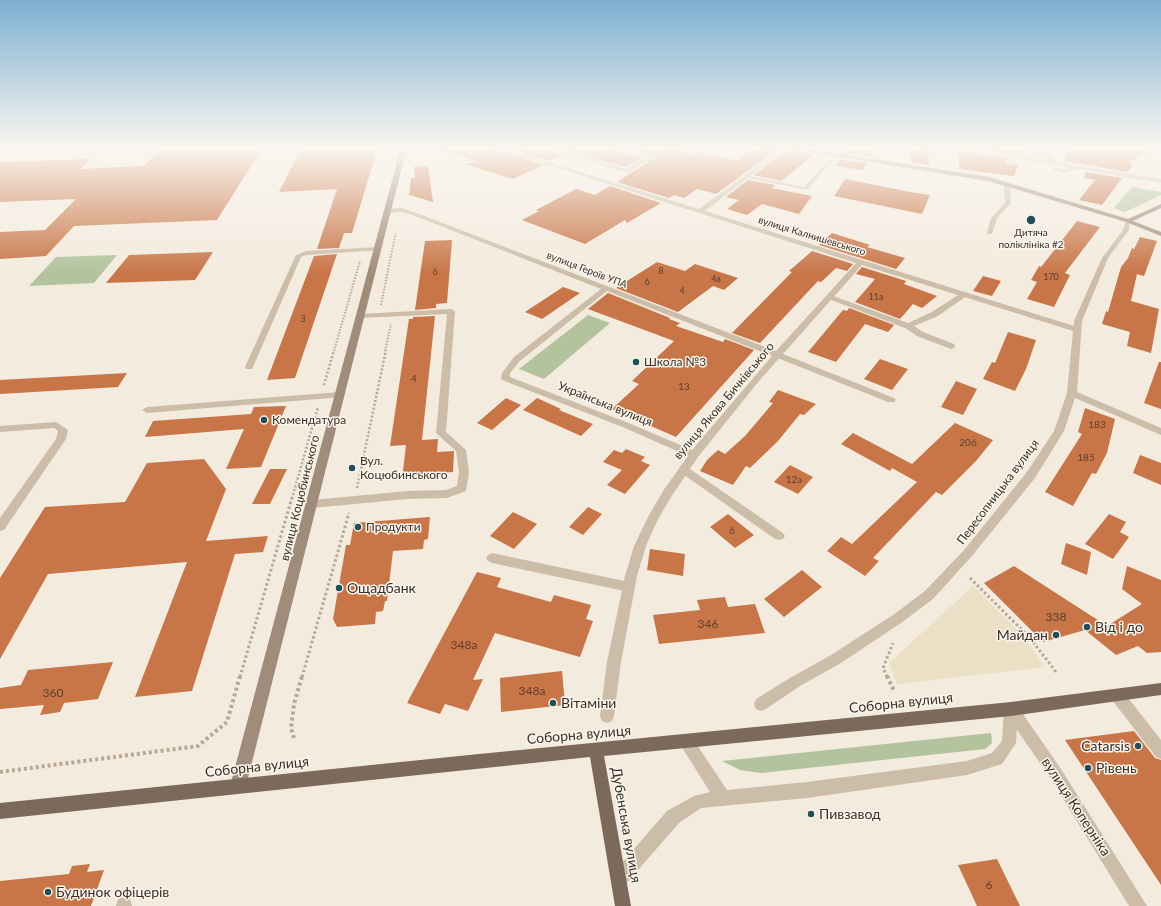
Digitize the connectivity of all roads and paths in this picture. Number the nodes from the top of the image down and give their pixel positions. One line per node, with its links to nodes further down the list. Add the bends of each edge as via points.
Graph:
1 (393, 189): 8 (street, вулиця Коцюбинського)
2 (631, 189): 9 (street, вулиця Калнишевського)
3 (730, 189): 9 (street)
4 (1007, 189): 11 (street, via 1008,203 994,218)
5 (1024, 189): 10 (street)
6 (1161, 206): 10 (street)
7 (401, 210): 8 (street, вулиця Героїв УПА); 16 (street, вулиця Героїв УПА); 20 (path)
8 (387, 211): 14 (street, вулиця Коцюбинського)
9 (701, 211): 15 (street, вулиця Калнишевського)
10 (1128, 221): 12 (street); 23 (street, Пересопницька вулиця, via 1126,230 1097,274 1078,321)
11 (990, 233)
12 (1161, 234)
13 (363, 249): 14 (street); 26 (street, via 306,253 298,256); 29 (path)
14 (378, 249): 21 (street, вулиця Коцюбинського)
15 (861, 262): 17 (street, вулиця Калнишевського); 18 (street, вулиця Якова Бичківського)
16 (607, 288): 25 (street, вулиця Героїв УПА); 34 (street, Українська вулиця, via 517,359 505,378)
17 (964, 295): 22 (street, via 935,314); 23 (street, вулиця Калнишевського)
18 (830, 298): 22 (street); 25 (street, вулиця Якова Бичківського)
19 (393, 314): 20 (street); 36 (path); 36 (street, via 451,311 441,433 461,450 464,472 462,488 447,494)
20 (379, 315): 21 (street)
21 (360, 316): 28 (street, вулиця Коцюбинського)
22 (908, 326): 24 (street, via 920,334)
23 (1077, 330): 27 (street, Пересопницька вулиця)
24 (951, 346)
25 (778, 355): 30 (street, вулиця Героїв УПА); 34 (street, вулиця Якова Бичківського)
26 (249, 367)
27 (1072, 393): 33 (street); 48 (street, Пересопницька вулиця, via 1059,432 1031,475 968,553 929,595 836,659)
28 (340, 395): 29 (street); 37 (street, вулиця Коцюбинського)
29 (321, 396): 31 (street); 55 (path, via 227,722 198,746)
30 (891, 400)
31 (147, 410)
32 (0, 429): 38 (street, via 56,425 63,430 62,438)
33 (1161, 432)
34 (694, 455): 35 (street, вулиця Якова Бичківського)
35 (684, 469): 39 (street); 42 (street, вулиця Якова Бичківського, via 665,498 640,546)
36 (353, 500): 37 (street); 51 (path, via 294,704 291,728)
37 (312, 504): 56 (street, вулиця Коцюбинського)
38 (0, 527)
39 (779, 536)
40 (492, 558): 42 (street)
41 (970, 578): 44 (path, via 1030,638)
42 (629, 587): 50 (street, вулиця Якова Бичківського, via 614,662)
43 (893, 643): 46 (path, via 883,668)
44 (1056, 672)
45 (1161, 689): 47 (main road, Соборна вулиця)
46 (894, 691)
47 (1117, 695): 49 (main road, Соборна вулиця); 54 (street)
48 (761, 704)
49 (1011, 709): 52 (main road, Соборна вулиця); 57 (street, via 1009,743 997,759 967,768 808,790); 61 (street, вулиця Коперніка, via 1056,774)
50 (607, 716)
51 (294, 738)
52 (686, 741): 53 (main road, Соборна вулиця); 57 (street)
53 (596, 750): 56 (main road, Соборна вулиця); 59 (main road, Дубенська вулиця)
54 (1161, 752)
55 (0, 772)
56 (238, 786): 58 (main road, Соборна вулиця)
57 (723, 798): 59 (street, via 699,801 673,817)
58 (0, 811)
59 (619, 879): 60 (main road, Дубенська вулиця)
60 (623, 906)
61 (1139, 906)

